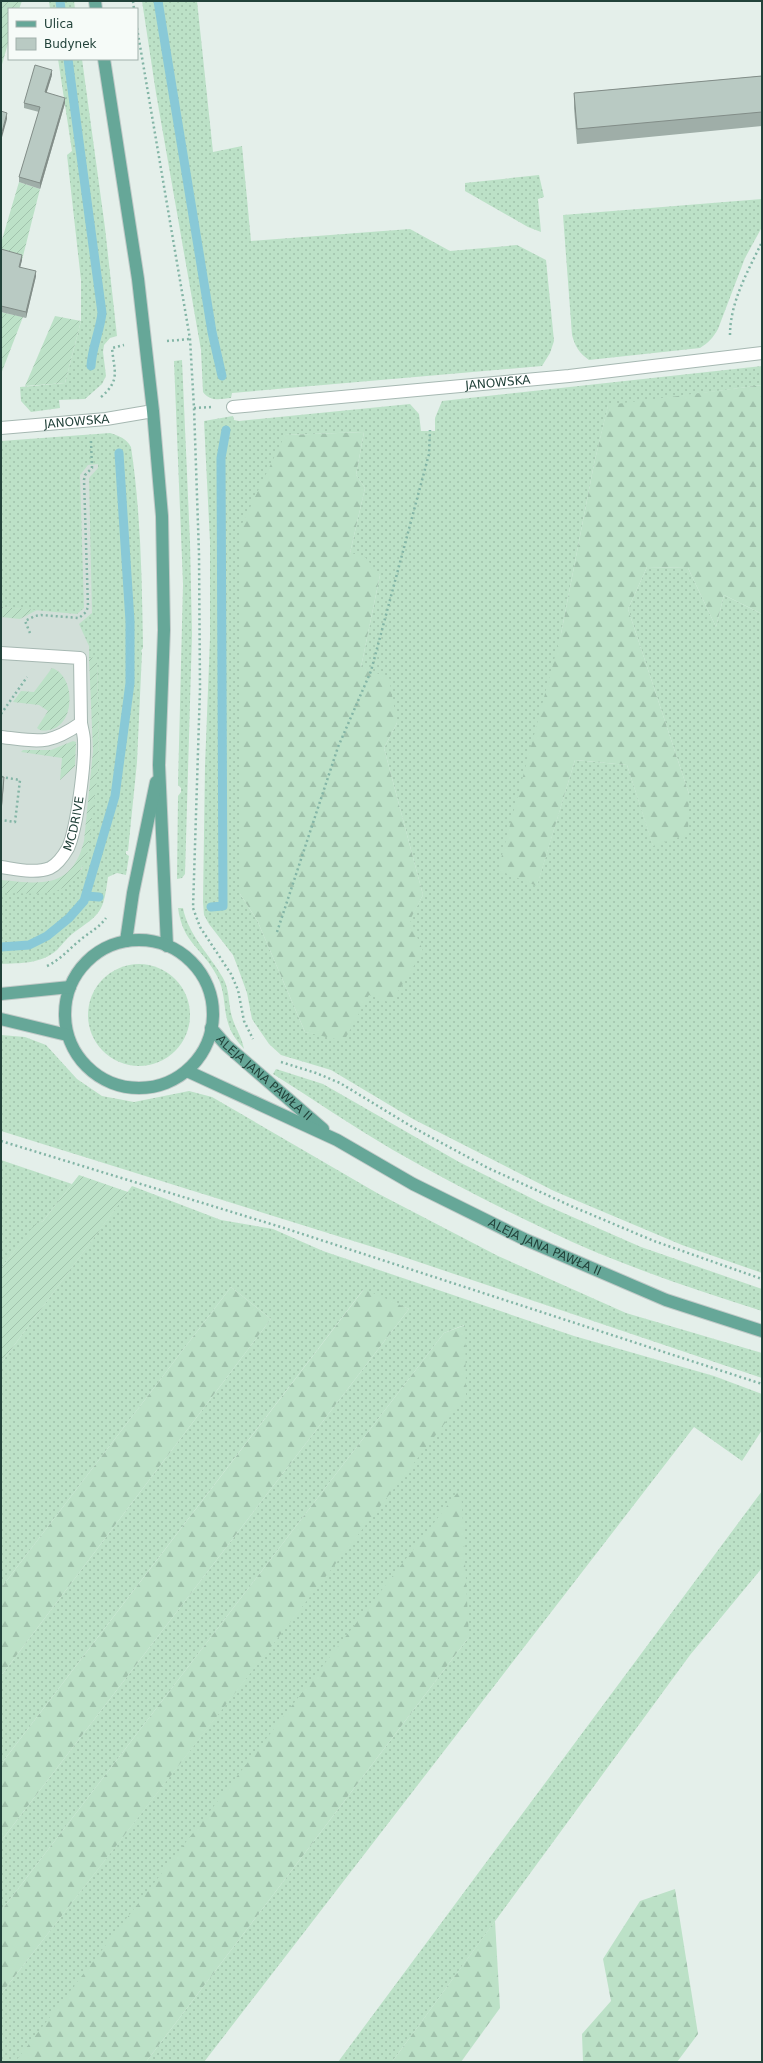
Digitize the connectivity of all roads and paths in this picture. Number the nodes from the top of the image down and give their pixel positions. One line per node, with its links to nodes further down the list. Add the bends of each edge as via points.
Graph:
1 (138, 34): 4 (path)
2 (104, 60): 11 (main road, via 138,279)
3 (762, 242): 8 (path, via 740,289 731,320)
4 (190, 339): 5 (path); 34 (path, via 200,554 200,690 193,908 200,927 231,974 238,990 244,1021)
5 (174, 340)
6 (119, 345): 9 (path, via 112,348 116,376 114,384)
7 (762, 353): 8 (street, JANOWSKA)
8 (733, 357): 10 (street, JANOWSKA, via 569,376)
9 (95, 402)
10 (233, 407)
11 (153, 411): 12 (street, JANOWSKA, via 106,419); 20 (main road, via 164,575)
12 (1, 428)
13 (430, 430): 25 (path, via 429,454 371,671 338,747)
14 (92, 464): 16 (path, via 84,480 88,606 79,618 41,615 24,621 36,646)
15 (1, 653): 16 (street)
16 (35, 656): 17 (path, via 34,666); 18 (street, MCDRIVE, via 80,658)
17 (1, 714)
18 (81, 723): 19 (street, via 62,736 49,740); 23 (street, MCDRIVE, via 84,764 68,847 60,859 50,867 37,871)
19 (1, 737)
20 (159, 765): 26 (main road); 27 (main road)
21 (1, 777): 22 (path, via 20,780 15,822)
22 (1, 820)
23 (1, 867)
24 (109, 912): 28 (path, via 99,926 58,960)
25 (277, 932)
26 (126, 941): 27 (main road, via 147,941); 29 (main road, via 106,948 88,960)
27 (168, 946): 32 (main road, via 190,961 206,983 213,1010)
28 (44, 968)
29 (70, 987): 30 (main road); 33 (main road, via 64,1015)
30 (1, 994)
31 (1, 1019): 33 (main road)
32 (211, 1028): 36 (main road, via 200,1056); 37 (main road, ALEJA JANA PAWŁA II, via 247,1064)
33 (67, 1034): 36 (main road, via 75,1053 88,1068 104,1080 122,1087 142,1088 161,1085)
34 (258, 1044)
35 (276, 1060): 39 (path, via 340,1083 414,1128 488,1168 571,1206 654,1241)
36 (187, 1071): 37 (main road, ALEJA JANA PAWŁA II)
37 (336, 1140): 40 (main road, ALEJA JANA PAWŁA II, via 413,1184 524,1239 666,1300)
38 (1, 1141): 41 (path, via 284,1228)
39 (762, 1279)
40 (762, 1331)
41 (762, 1384)

